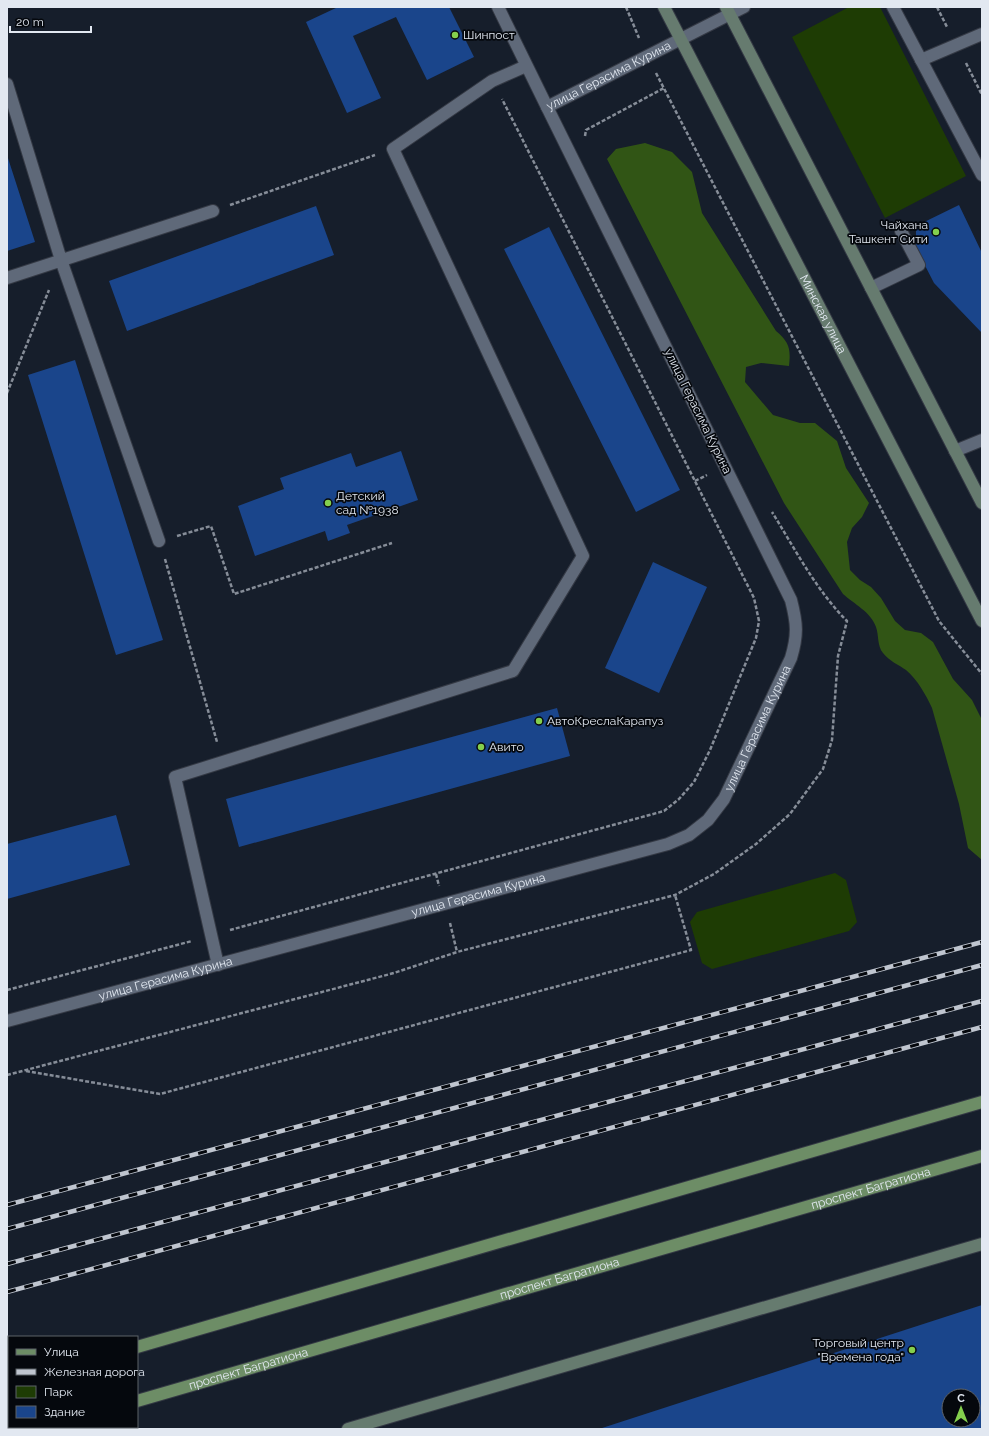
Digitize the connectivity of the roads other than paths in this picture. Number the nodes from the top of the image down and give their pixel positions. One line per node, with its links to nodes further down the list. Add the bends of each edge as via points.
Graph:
1 (498, 7): 9 (street)
2 (664, 7): 7 (main road, Минская улица)
3 (744, 7): 5 (street, улица Герасима Курина)
4 (893, 7): 8 (street)
5 (728, 11): 7 (street, улица Герасима Курина); 18 (main road)
6 (982, 34): 8 (street)
7 (681, 40): 11 (street, улица Герасима Курина); 23 (main road, Минская улица)
8 (921, 60): 12 (street)
9 (526, 66): 11 (street); 24 (street, via 492,81 393,149 583,556 513,671 175,777)
10 (7, 84): 16 (street)
11 (547, 107): 24 (street, улица Герасима Курина, via 791,600 797,623 796,641 791,658 724,799 708,820 689,835 668,844)
12 (978, 158): 13 (street)
13 (982, 175)
14 (213, 211): 16 (street)
15 (901, 231): 18 (street, via 919,265)
16 (62, 260): 17 (street); 22 (street)
17 (7, 278)
18 (871, 288): 20 (main road)
19 (982, 440): 20 (street)
20 (955, 451): 21 (main road)
21 (982, 503)
22 (159, 541)
23 (982, 621)
24 (218, 965): 25 (street, улица Герасима Курина)
25 (7, 1021)
26 (982, 1102): 29 (main road)
27 (982, 1156): 30 (main road, проспект Багратиона)
28 (982, 1244): 31 (main road)
29 (138, 1347)
30 (138, 1401)
31 (348, 1429)

